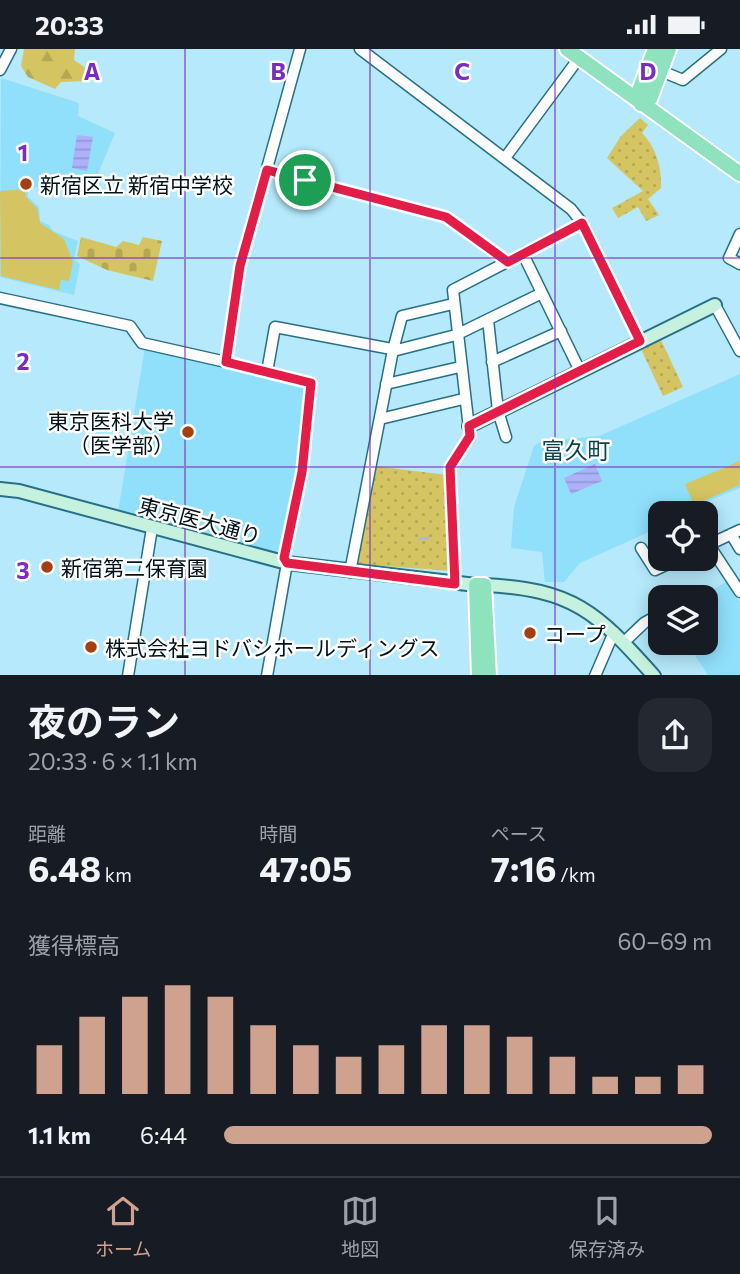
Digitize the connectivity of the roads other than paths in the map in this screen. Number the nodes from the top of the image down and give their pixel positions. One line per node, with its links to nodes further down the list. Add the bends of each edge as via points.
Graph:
1 (11, 49): 9 (street)
2 (300, 49): 14 (street)
3 (360, 49): 12 (street)
4 (567, 49): 8 (main road)
5 (655, 49): 11 (main road)
6 (669, 49): 10 (main road)
7 (721, 49): 10 (street, via 683,80)
8 (581, 54): 11 (main road); 12 (street)
9 (0, 69)
10 (661, 71): 11 (main road)
11 (643, 98): 13 (main road); 15 (main road)
12 (505, 158): 16 (street)
13 (740, 164)
14 (267, 170): 19 (street, via 446,217); 31 (street, via 240,266)
15 (740, 174)
16 (582, 223): 18 (street); 28 (street)
17 (740, 234): 20 (street, via 729,258)
18 (523, 254): 19 (street); 21 (street)
19 (508, 262): 23 (street, via 453,290)
20 (740, 264)
21 (542, 293): 25 (street); 26 (street)
22 (0, 299): 31 (street, via 130,326 142,343)
23 (453, 304): 27 (street); 29 (street, via 402,316)
24 (715, 305): 28 (street); 30 (street)
25 (488, 320): 27 (street); 32 (street)
26 (561, 331): 32 (street); 34 (street)
27 (456, 335): 29 (street); 33 (street)
28 (640, 341): 34 (street)
29 (393, 349): 35 (street, via 275,327); 36 (street)
30 (740, 351)
31 (226, 362): 35 (street)
32 (492, 362): 38 (street)
33 (460, 367): 36 (street); 37 (street)
34 (580, 371): 38 (street)
35 (267, 372): 50 (street, via 311,383 302,472 284,558)
36 (386, 384): 39 (street)
37 (463, 399): 39 (street); 40 (street)
38 (499, 411): 40 (street); 41 (street)
39 (380, 419): 51 (street)
40 (469, 426): 52 (street, via 470,436 450,467)
41 (506, 437)
42 (0, 489): 43 (street, 東京医大通り)
43 (152, 528): 50 (street, 東京医大通り); 58 (street)
44 (736, 532): 45 (street); 47 (street)
45 (718, 541)
46 (641, 548): 48 (street)
47 (740, 549)
48 (648, 559)
49 (718, 561): 54 (street)
50 (287, 563): 51 (street, 東京医大通り); 59 (street)
51 (350, 572): 52 (street, 東京医大通り)
52 (455, 584): 53 (street, 東京医大通り)
53 (480, 585): 56 (street, 東京医大通り, via 551,593 586,608); 60 (main road); 61 (main road)
54 (740, 592)
55 (648, 621): 57 (street)
56 (614, 632): 57 (street, 東京医大通り); 62 (street)
57 (624, 642): 63 (street, 東京医大通り)
58 (128, 675)
59 (267, 675)
60 (479, 675)
61 (489, 675)
62 (595, 675)
63 (654, 675)

